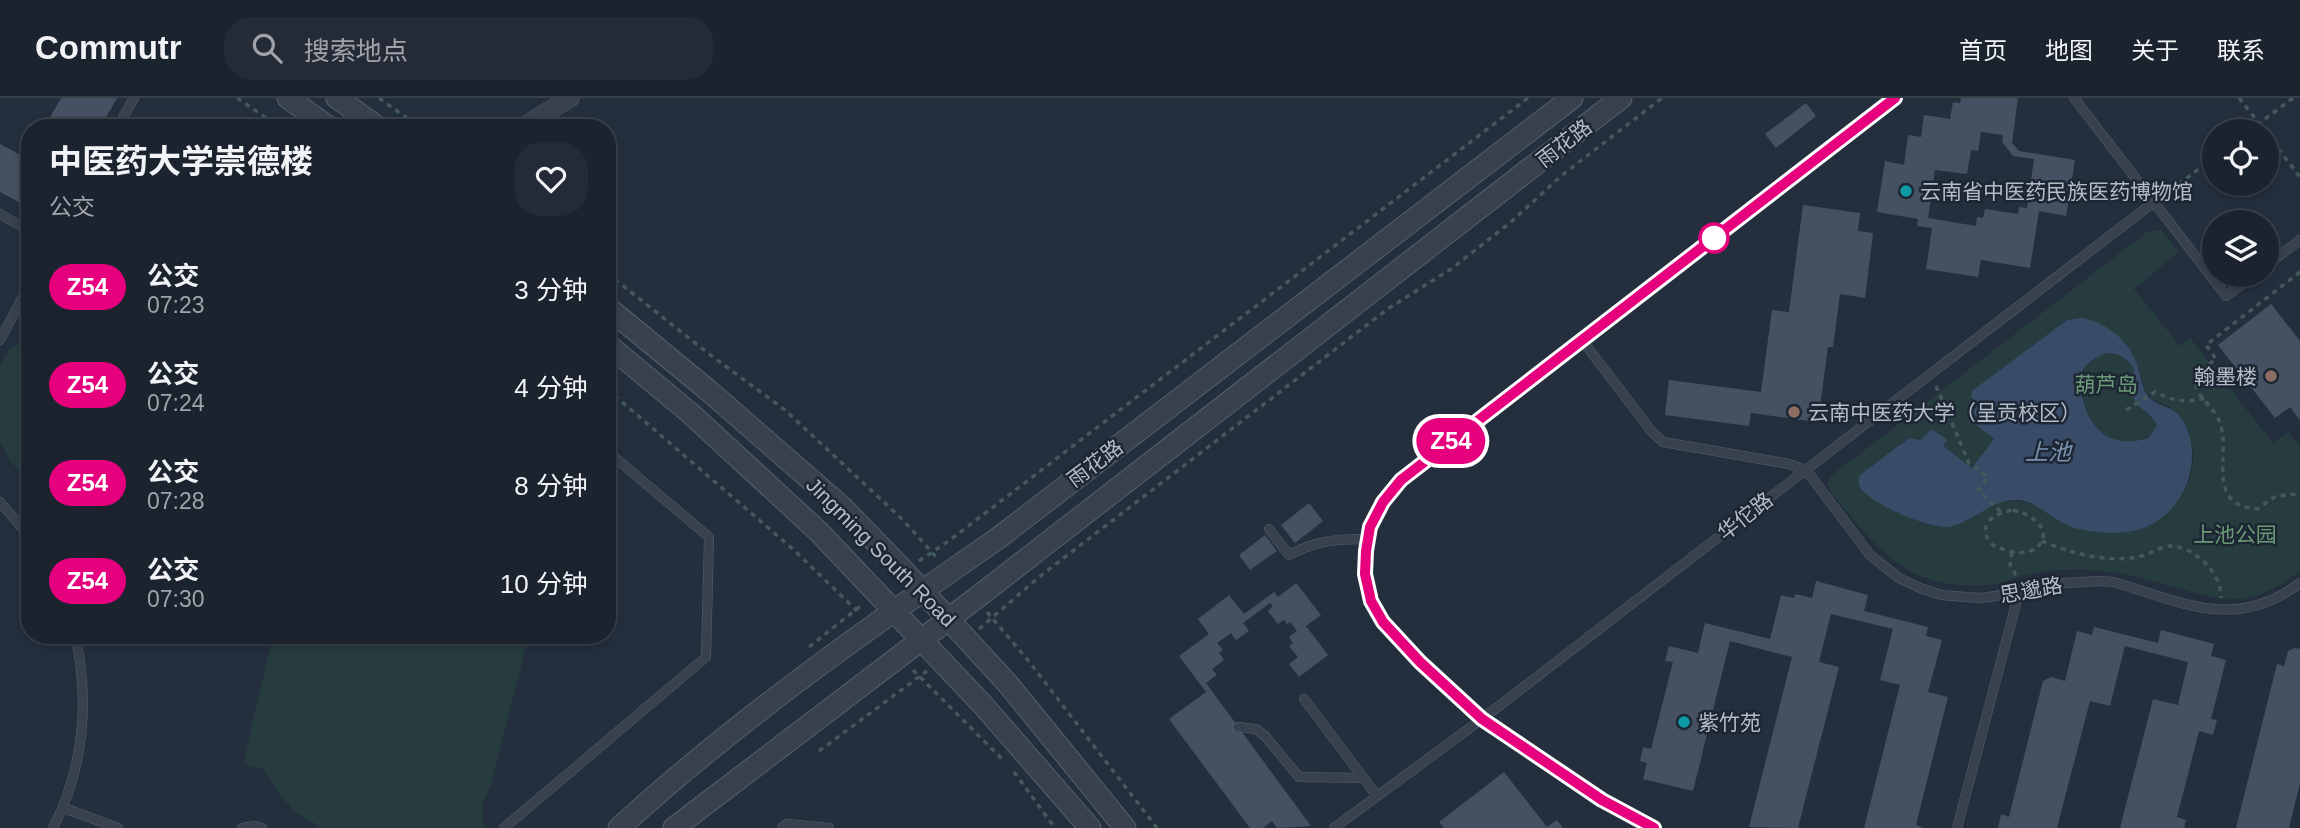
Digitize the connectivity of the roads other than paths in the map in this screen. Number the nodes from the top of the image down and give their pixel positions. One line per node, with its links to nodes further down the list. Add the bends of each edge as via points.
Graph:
1 (134, 98): 9 (lane)
2 (288, 98): 10 (street)
3 (337, 98): 11 (street)
4 (570, 98): 12 (street)
5 (1572, 98): 34 (street, 雨花路)
6 (1622, 98): 36 (street, 雨花路)
7 (1895, 98): 24 (lane)
8 (2074, 98): 13 (lane)
9 (122, 119)
10 (317, 119)
11 (366, 119)
12 (536, 119)
13 (2154, 202): 18 (lane); 27 (lane, 华佗路)
14 (0, 214): 15 (lane)
15 (21, 226)
16 (2300, 240): 17 (lane)
17 (2279, 256)
18 (2202, 265)
19 (2219, 287): 20 (lane, via 2226,296)
20 (2238, 287)
21 (21, 301): 23 (lane)
22 (616, 314): 34 (street, Jingming South Road, via 843,509)
23 (0, 340)
24 (1582, 340): 27 (lane, via 1663,442); 31 (lane, via 1401,480 1383,502)
25 (616, 352): 35 (street, Jingming South Road, via 819,532)
26 (616, 459): 49 (lane, via 709,537 706,657)
27 (1806, 470): 33 (lane, 思邈路, via 1870,555 1899,578 1961,598); 40 (lane, 华佗路)
28 (0, 502): 29 (lane)
29 (21, 526)
30 (1269, 529): 31 (lane, via 1289,555 1334,539)
31 (1368, 539): 40 (lane, via 1365,574 1371,601 1383,622)
32 (2300, 583): 33 (lane, 思邈路, via 2266,604 2221,610 2113,582)
33 (2020, 589): 58 (lane)
34 (923, 592): 35 (street, 雨花路); 36 (street, Jingming South Road)
35 (894, 612): 37 (street, Jingming South Road); 50 (street, 雨花路, via 667,784)
36 (948, 619): 37 (street, 雨花路); 55 (street, Jingming South Road, via 1008,684)
37 (920, 640): 51 (street, 雨花路); 54 (street, Jingming South Road)
38 (76, 644): 44 (lane, via 84,703 79,751)
39 (1304, 699): 42 (lane)
40 (1482, 719): 43 (lane, 华佗路); 57 (lane, via 1602,800)
41 (1238, 727): 42 (lane, via 1256,729 1265,736 1299,777)
42 (1364, 778): 43 (lane)
43 (1377, 796): 56 (lane, 华佗路)
44 (64, 808): 45 (lane); 46 (lane)
45 (53, 828)
46 (118, 828)
47 (242, 828): 48 (lane)
48 (261, 828)
49 (504, 828)
50 (620, 828)
51 (674, 828)
52 (782, 828): 53 (lane, via 787,824)
53 (829, 828)
54 (1090, 828)
55 (1125, 828)
56 (1334, 828)
57 (1654, 828)
58 (1956, 828)

